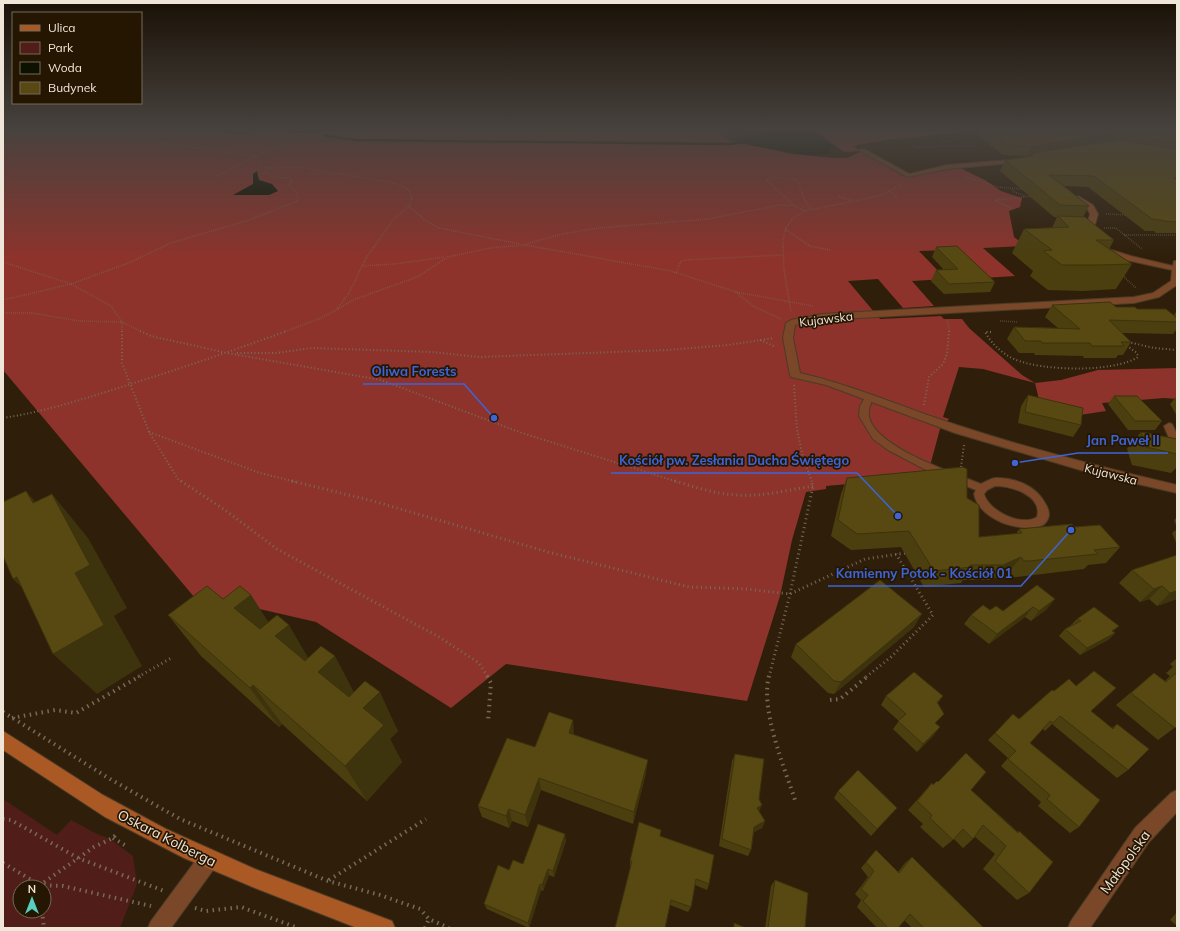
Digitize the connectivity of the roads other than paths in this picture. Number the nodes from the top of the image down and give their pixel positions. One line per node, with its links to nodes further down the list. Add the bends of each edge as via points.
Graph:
1 (901, 171): 3 (lane)
2 (925, 171): 3 (street)
3 (908, 175)
4 (1078, 198): 5 (street, Kujawska, via 1090,207 1094,214 1088,234 1088,239 1094,245 1129,258)
5 (1177, 267): 6 (street, Kujawska, via 1175,282 1168,289 1134,300 822,318 791,323 788,338 794,375 821,380)
6 (868, 398): 9 (lane, via 864,416 876,438 930,468); 10 (street, Kujawska, via 959,430 1094,470)
7 (1169, 426): 8 (lane)
8 (1177, 445)
9 (981, 488): 9 (lane, via 981,500 992,513 1001,518 1032,524 1040,521 1043,515 1044,509 1040,502 1024,488 1003,482 986,484)
10 (1177, 489)
11 (3, 740): 13 (street, Oskara Kolberga, via 129,820)
12 (1177, 799): 16 (street, Małopolska, via 1142,835)
13 (209, 859): 14 (street, via 172,896); 15 (street, Oskara Kolberga)
14 (158, 928)
15 (385, 928)
16 (1078, 928)

